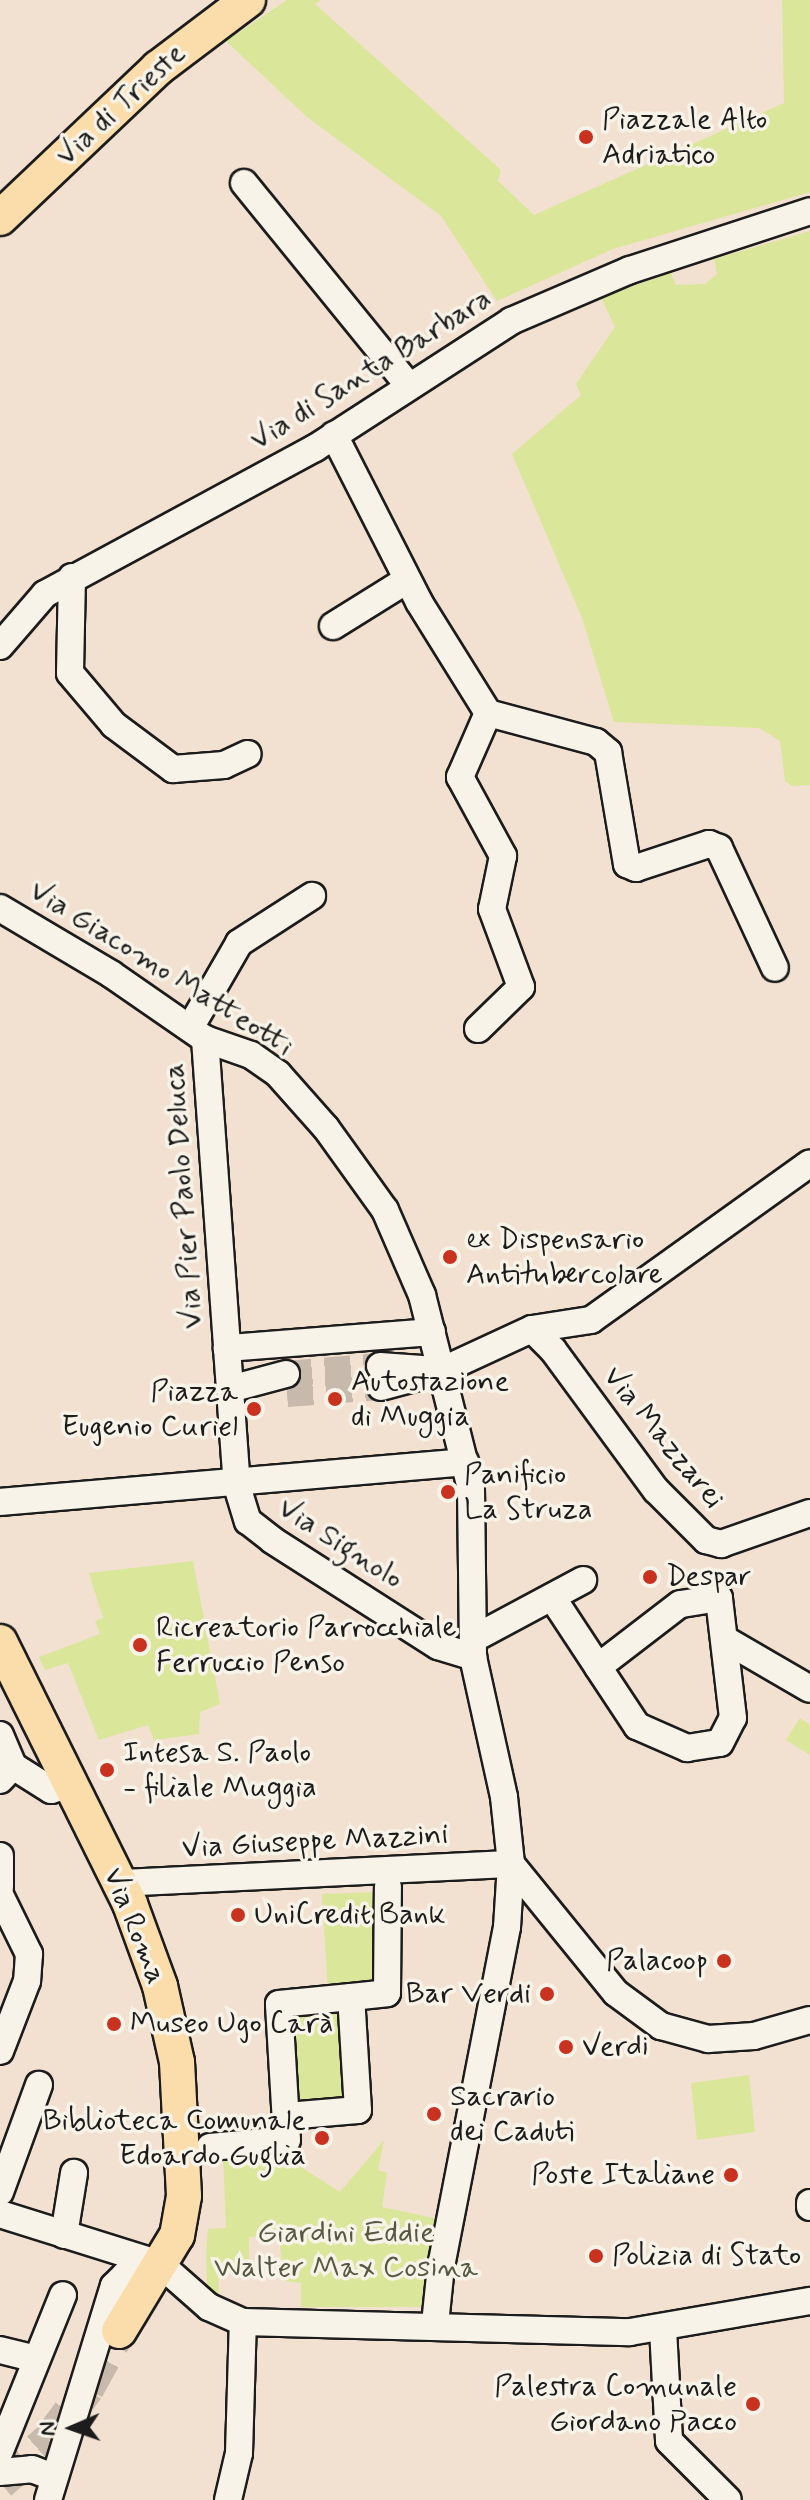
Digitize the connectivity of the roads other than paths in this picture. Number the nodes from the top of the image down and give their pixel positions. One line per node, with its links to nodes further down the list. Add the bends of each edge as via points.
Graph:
1 (248, 0): 4 (main road, Via di Trieste, via 158,68)
2 (244, 183): 5 (street)
3 (810, 211): 5 (street, Via di Santa Barbara, via 579,289 511,321)
4 (0, 218)
5 (409, 386): 6 (street, Via di Santa Barbara)
6 (334, 435): 7 (street, Via di Santa Barbara); 8 (street)
7 (72, 577): 10 (street, Via di Santa Barbara, via 45,594); 12 (street, via 70,673 114,725 173,769 224,765)
8 (407, 580): 9 (street); 11 (street)
9 (333, 626)
10 (0, 646)
11 (488, 713): 15 (street, via 596,742 608,752 627,864 636,868 709,844 719,848); 16 (street, via 460,777 503,856 492,909 521,987)
12 (248, 754)
13 (312, 896): 17 (street, via 239,943)
14 (0, 908): 17 (street, Via Giacomo Matteotti)
15 (775, 968)
16 (478, 1029)
17 (198, 1033): 20 (street, Via Giacomo Matteotti, via 251,1055 278,1074 326,1128 385,1210); 21 (street, Via Pier Paolo Deluca)
18 (810, 1163): 19 (street, via 591,1320)
19 (532, 1329): 22 (street); 29 (street, Via Mazzarei, via 656,1490 706,1540 721,1544)
20 (432, 1332): 21 (street); 22 (street, Via Giacomo Matteotti)
21 (227, 1348): 25 (street, Via Pier Paolo Deluca)
22 (441, 1371): 23 (street); 26 (street, Via Giacomo Matteotti)
23 (380, 1377)
24 (286, 1384): 25 (street)
25 (230, 1389): 27 (street, Via Signolo)
26 (465, 1462): 27 (street); 34 (street, Via Giacomo Matteotti, via 474,1557)
27 (237, 1486): 28 (street); 34 (street, Via Signolo, via 248,1521 272,1540 438,1646)
28 (0, 1502)
29 (810, 1513)
30 (583, 1580): 31 (street)
31 (552, 1597): 34 (street); 35 (street)
32 (724, 1639): 35 (street, via 719,1598 680,1604); 35 (street, via 733,1718 720,1743 687,1748 637,1726); 36 (street)
33 (0, 1642): 39 (main road, Via Roma)
34 (473, 1648): 41 (street, Via Giacomo Matteotti, via 490,1719)
35 (598, 1667)
36 (810, 1689)
37 (0, 1735): 38 (street)
38 (6, 1773): 39 (street, via 51,1790)
39 (62, 1785): 42 (main road, Via Roma)
40 (0, 1856): 43 (street)
41 (511, 1864): 42 (street, Via Giuseppe Mazzini); 47 (street, via 616,1993 661,2026 708,2039 754,2036); 60 (street, Via Giacomo Matteotti, via 507,1927 441,2266)
42 (121, 1883): 56 (main road, Via Roma, via 160,1986 177,2062 184,2196 177,2235)
43 (0, 1887)
44 (388, 1887): 46 (street, via 387,1993)
45 (0, 1895): 48 (street, via 29,1954 27,1981)
46 (351, 1997): 50 (street, via 358,2110); 50 (street, via 279,2004)
47 (810, 2020)
48 (0, 2051)
49 (39, 2085): 53 (street)
50 (287, 2116): 51 (street, via 287,2140)
51 (210, 2147)
52 (74, 2173): 55 (street)
53 (0, 2192)
54 (0, 2214): 55 (street)
55 (64, 2235): 56 (street)
56 (160, 2264): 59 (street); 62 (main road, Via Roma); 67 (street, via 125,2275 114,2286)
57 (63, 2295): 64 (street)
58 (810, 2301): 61 (street)
59 (234, 2318): 60 (street); 68 (street, via 239,2453)
60 (435, 2324): 61 (street)
61 (663, 2329): 69 (street, via 669,2441)
62 (119, 2331)
63 (0, 2350): 64 (street)
64 (36, 2359): 65 (street)
65 (0, 2451)
66 (0, 2472): 67 (street, via 32,2469)
67 (51, 2488)
68 (228, 2500)
69 (728, 2500)

